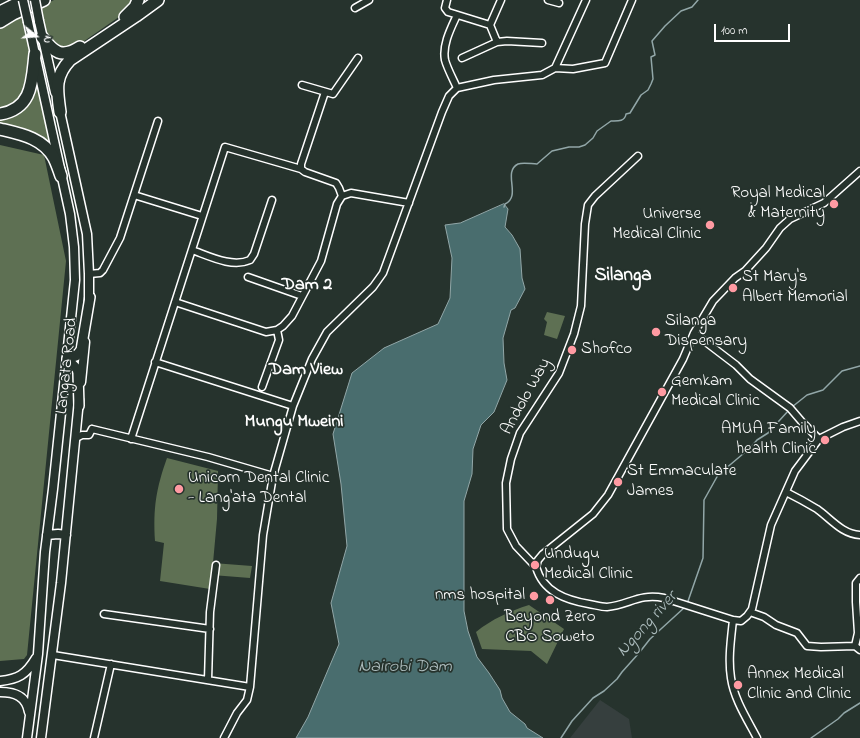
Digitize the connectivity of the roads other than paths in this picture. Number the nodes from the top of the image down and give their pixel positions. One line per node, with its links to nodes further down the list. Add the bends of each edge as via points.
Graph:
1 (23, 0): 14 (highway); 21 (main road, Langata Road, bridge)
2 (35, 0): 18 (main road, Langata Road, bridge)
3 (44, 0): 16 (highway)
4 (138, 0): 18 (highway, via 130,13 69,53 62,54 56,51)
5 (158, 0): 28 (highway, via 65,65 57,89)
6 (369, 0): 13 (street)
7 (447, 0): 15 (street, via 447,10)
8 (501, 0): 17 (street)
9 (548, 0): 12 (street)
10 (586, 0): 24 (street)
11 (632, 0): 24 (street, via 605,63 573,69)
12 (559, 3)
13 (355, 8)
14 (0, 12)
15 (457, 15): 17 (street); 26 (street, via 445,53 445,60)
16 (0, 22)
17 (490, 24): 19 (street)
18 (42, 37): 28 (main road, Langata Road)
19 (497, 42): 20 (street); 23 (street)
20 (542, 43)
21 (35, 54): 29 (highway, via 27,97 19,106); 35 (main road, Langata Road)
22 (358, 58): 27 (street, via 335,93)
23 (462, 58)
24 (555, 68): 26 (street, via 542,75 494,80)
25 (302, 85): 27 (street)
26 (457, 88): 39 (street, via 449,96 442,112)
27 (325, 92): 33 (street)
28 (60, 112): 42 (main road, Langata Road, via 87,234)
29 (0, 114)
30 (158, 121): 36 (street)
31 (0, 129): 35 (highway, via 30,137 44,145 55,159)
32 (638, 156): 66 (street, Andolo Way, via 588,205 584,224 581,306 574,334 559,373 520,433 506,483 507,529 516,546)
33 (301, 169): 37 (street, via 336,183); 40 (street, via 225,146)
34 (860, 171): 48 (street, via 824,203 790,219 780,228 746,271 728,284 713,301)
35 (61, 176): 49 (main road, Langata Road, via 70,214 74,247 75,280)
36 (134, 195): 40 (street); 42 (street, via 120,238 106,267 100,273)
37 (342, 196): 39 (street, via 351,193); 44 (street, via 337,204 321,261)
38 (272, 200): 41 (street, via 250,260 230,262)
39 (409, 203): 53 (street, via 383,273 373,287 327,332 312,359)
40 (202, 216): 41 (street)
41 (192, 250): 46 (street)
42 (89, 274): 45 (main road, Langata Road)
43 (248, 277): 44 (street)
44 (302, 296): 47 (street, via 292,316)
45 (90, 297): 49 (main road, via 81,350 76,356); 52 (main road, Langata Road)
46 (175, 302): 47 (street, via 266,332); 50 (street)
47 (277, 330): 51 (street, via 279,340)
48 (694, 333): 59 (street, via 736,365 750,380 790,408); 66 (street, via 683,360 608,494 593,514 543,554)
49 (67, 359): 52 (main road, via 77,368); 63 (main road, Langata Road)
50 (155, 362): 53 (street); 58 (street)
51 (262, 387)
52 (79, 406): 55 (main road, Langata Road)
53 (293, 406): 60 (street)
54 (860, 422): 59 (street)
55 (77, 425): 56 (street, via 89,433); 57 (main road, Langata Road)
56 (92, 429): 57 (street, via 89,435); 58 (street)
57 (76, 438): 64 (main road, Langata Road)
58 (130, 439): 60 (street)
59 (819, 439): 61 (street, via 795,472)
60 (274, 476): 78 (street, via 263,535)
61 (786, 492): 62 (street, via 816,509 845,531); 68 (street, via 772,524)
62 (860, 534)
63 (47, 535): 64 (main road); 73 (main road, Langata Road)
64 (66, 535): 74 (main road, Langata Road)
65 (216, 565): 71 (street)
66 (536, 567): 70 (street, Andolo Way, via 549,587 572,601 608,607 645,596 655,596)
67 (860, 578): 72 (street, via 856,583)
68 (750, 612): 70 (street, via 741,621); 72 (street, via 797,634 807,646)
69 (104, 614): 71 (street)
70 (733, 620): 85 (street, via 731,680)
71 (210, 629): 76 (street)
72 (858, 648)
73 (38, 654): 77 (main road, via 21,676); 80 (main road, Langata Road)
74 (53, 654): 75 (street); 82 (main road, Langata Road)
75 (111, 664): 76 (street); 83 (street)
76 (208, 680): 78 (street)
77 (0, 681)
78 (250, 686): 84 (street, via 247,700)
79 (1, 692): 80 (main road, via 16,694 23,698)
80 (30, 716): 81 (main road, Langata Road)
81 (27, 738)
82 (42, 738)
83 (94, 738)
84 (224, 738)
85 (756, 738)

